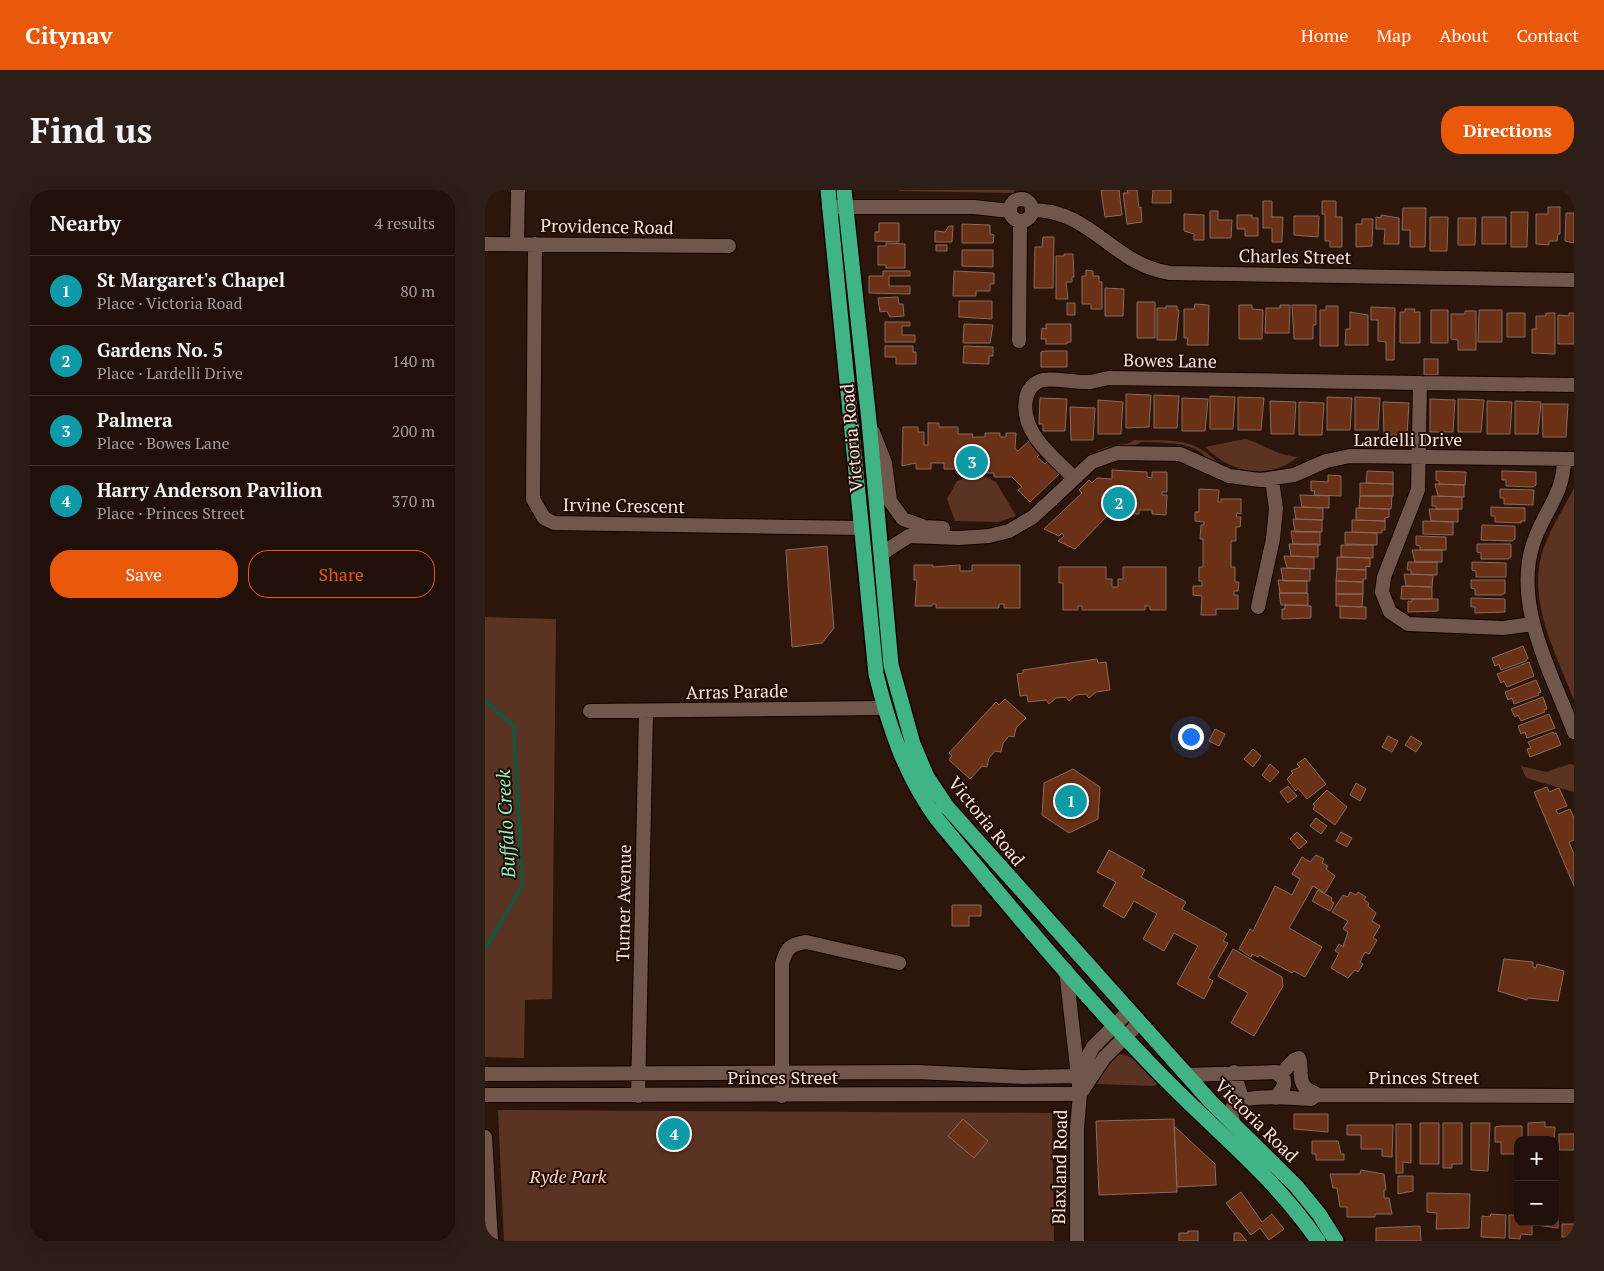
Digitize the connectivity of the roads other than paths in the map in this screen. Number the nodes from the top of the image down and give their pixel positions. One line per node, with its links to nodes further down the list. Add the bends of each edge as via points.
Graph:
1 (518, 190): 10 (street)
2 (828, 190): 4 (highway, Victoria Road)
3 (844, 190): 5 (highway, Victoria Road)
4 (829, 206): 5 (street); 22 (highway, Victoria Road)
5 (846, 206): 7 (street, via 974,206); 17 (highway, Victoria Road)
6 (1032, 210): 7 (street, via 1021,200 1012,204); 8 (street, via 1030,217); 13 (street, Charles Street, via 1070,216 1130,260 1171,273)
7 (1009, 211): 8 (street)
8 (1020, 222): 14 (street)
9 (485, 244): 10 (street, Providence Road)
10 (517, 244): 11 (street, Providence Road)
11 (535, 244): 12 (street, Providence Road); 22 (street, Irvine Crescent, via 533,499 544,518 554,523)
12 (729, 246)
13 (1574, 280)
14 (1019, 341)
15 (1420, 383): 16 (street, Bowes Lane); 18 (street); 20 (street, Bowes Lane, via 1109,378 1090,382 1038,382 1026,396 1028,424 1035,437)
16 (1574, 386)
17 (869, 421): 23 (street, via 885,463 890,501 903,519 925,527); 24 (highway, Victoria Road)
18 (1419, 457): 19 (street, Lardelli Drive); 21 (street, Lardelli Drive, via 1350,456); 26 (street, via 1417,490 1382,584 1383,599 1390,612 1401,622 1416,625 1503,628)
19 (1569, 459): 26 (street, via 1562,486 1535,539 1527,567 1527,596)
20 (1074, 478): 21 (street, Lardelli Drive, via 1100,458 1125,451 1179,454 1229,476); 23 (street, Lardelli Drive, via 1033,517)
21 (1272, 480): 25 (street, via 1276,508 1273,539)
22 (862, 528): 27 (highway, Victoria Road, via 876,674)
23 (1009, 531): 24 (street, Lardelli Drive, via 959,538 909,536)
24 (881, 554): 33 (highway, Victoria Road, via 891,665 913,744 927,777 959,820)
25 (1258, 607)
26 (1533, 624): 30 (street)
27 (884, 708): 29 (street, Arras Parade); 32 (highway, Victoria Road, via 904,765 919,793 972,862)
28 (590, 711): 29 (street, Arras Parade)
29 (646, 711): 41 (street, Turner Avenue)
30 (1574, 732)
31 (899, 963): 39 (street, via 805,942 786,951 782,964)
32 (1065, 970): 35 (highway, Victoria Road); 44 (street, Blaxland Road)
33 (1128, 1012): 34 (highway, Victoria Road); 35 (street, Blaxland Road)
34 (1139, 1023): 35 (street, Blaxland Road); 42 (highway, Victoria Road)
35 (1120, 1030): 44 (street, Blaxland Road, via 1093,1047); 46 (street, Blaxland Road); 60 (highway, Victoria Road, via 1159,1073 1277,1188)
36 (848, 1072): 37 (street, Princes Street); 39 (street, Princes Street); 51 (street)
37 (917, 1072): 44 (street, Princes Street); 52 (street)
38 (1233, 1072): 42 (street); 43 (street, via 1270,1071); 55 (street)
39 (782, 1073): 41 (street, Princes Street); 50 (street)
40 (485, 1074): 41 (street, Princes Street)
41 (638, 1074): 49 (street, Turner Avenue)
42 (1187, 1075): 56 (highway, Victoria Road)
43 (1280, 1075): 45 (street, via 1293,1060 1299,1058); 54 (street, via 1284,1080)
44 (1078, 1076): 46 (street, Blaxland Road)
45 (1301, 1080): 48 (street); 54 (street)
46 (1080, 1094): 52 (street, Princes Street); 59 (street, Blaxland Road)
47 (485, 1095): 49 (street, Princes Street)
48 (1317, 1095): 53 (street, Princes Street); 54 (street, Princes Street, via 1311,1099)
49 (638, 1096): 50 (street, Princes Street)
50 (782, 1096): 51 (street, Princes Street)
51 (848, 1096): 52 (street, Princes Street)
52 (915, 1096)
53 (1574, 1096)
54 (1282, 1098): 55 (street, Princes Street)
55 (1242, 1100): 56 (street, via 1232,1110)
56 (1233, 1124): 61 (highway, Victoria Road, via 1295,1186 1319,1214)
57 (485, 1137): 58 (street)
58 (491, 1241)
59 (1077, 1241)
60 (1318, 1241)
61 (1336, 1241)

